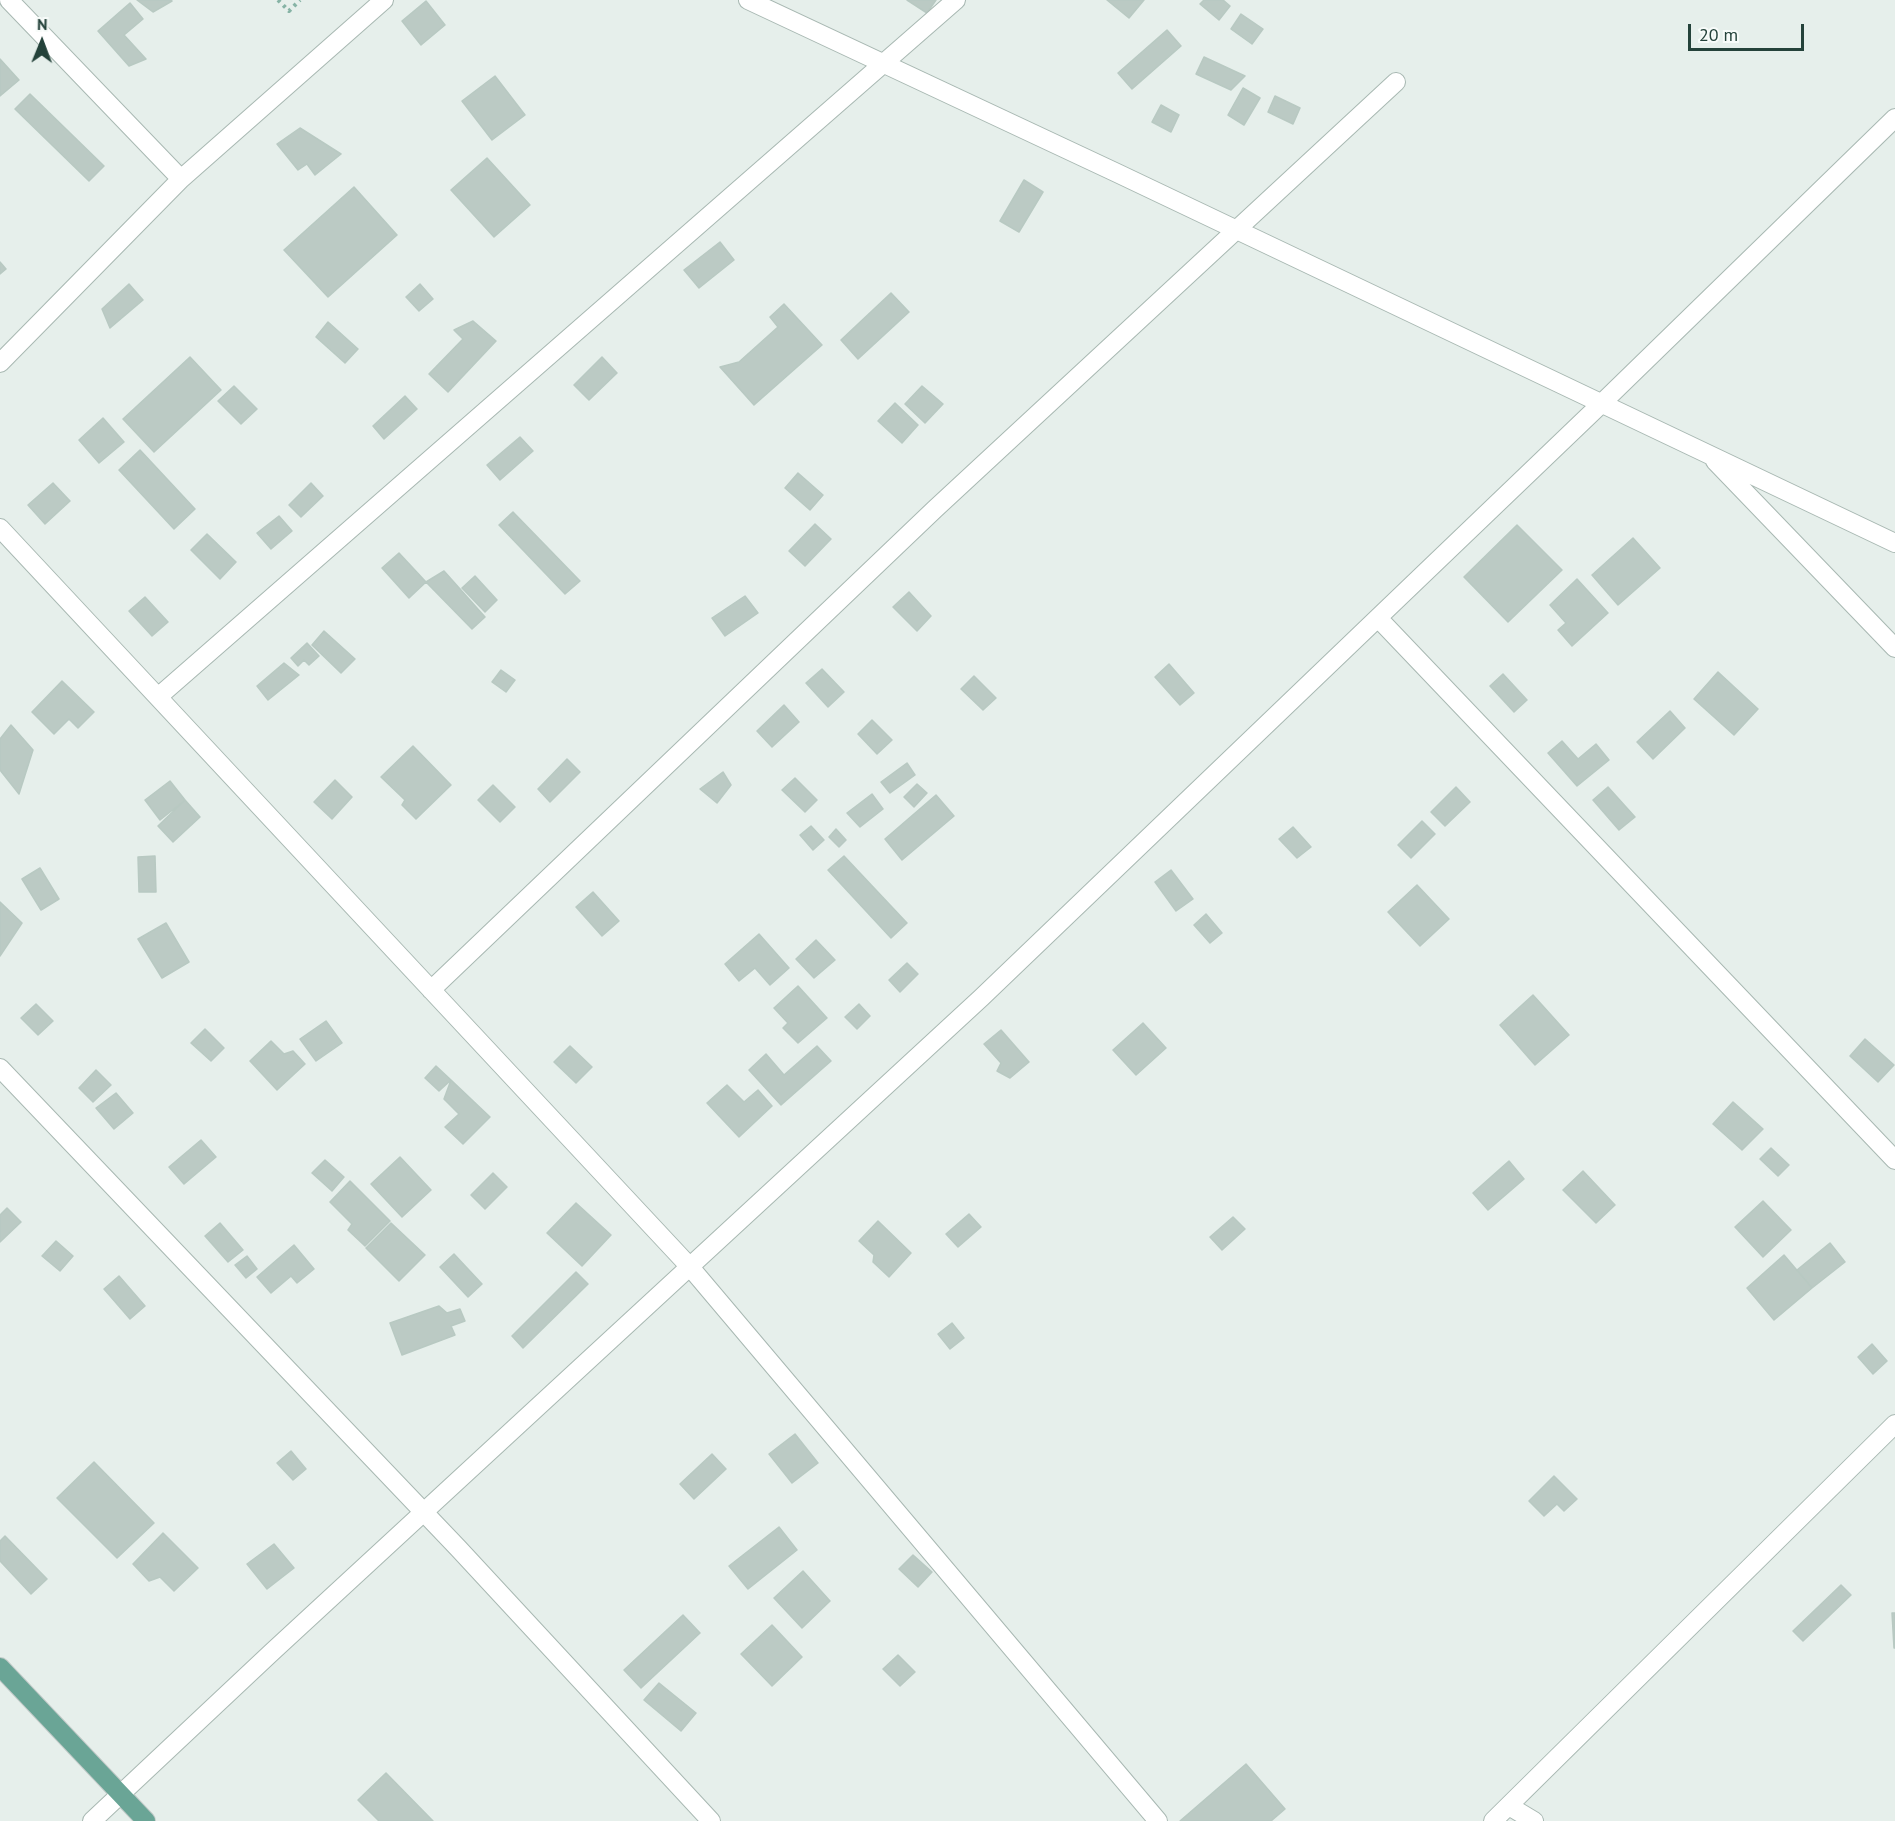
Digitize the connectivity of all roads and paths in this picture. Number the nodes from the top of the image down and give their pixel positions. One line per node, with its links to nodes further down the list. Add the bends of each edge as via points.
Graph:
1 (9, 0): 10 (street)
2 (278, 0): 3 (path, via 289,11)
3 (300, 0)
4 (384, 0): 10 (street)
5 (748, 0): 7 (street)
6 (956, 0): 7 (street)
7 (883, 63): 11 (street); 19 (street)
8 (1396, 82): 11 (street)
9 (1895, 118): 13 (street)
10 (181, 179): 12 (street)
11 (1237, 230): 13 (street); 20 (street, via 935,509)
12 (0, 363)
13 (1602, 403): 14 (street); 17 (street)
14 (1707, 453): 16 (street); 18 (street)
15 (0, 528): 19 (street)
16 (1895, 543)
17 (1378, 618): 22 (street); 23 (street, via 981,998)
18 (1895, 648)
19 (158, 697): 20 (street)
20 (431, 990): 23 (street)
21 (0, 1068): 25 (street)
22 (1895, 1161)
23 (690, 1267): 25 (street); 32 (street)
24 (1895, 1424): 28 (street)
25 (424, 1512): 27 (street); 31 (street)
26 (0, 1667): 27 (main road)
27 (119, 1794): 29 (street); 30 (main road)
28 (1509, 1806): 33 (street); 34 (street)
29 (92, 1821)
30 (146, 1821)
31 (711, 1821)
32 (1158, 1821)
33 (1492, 1821)
34 (1534, 1821)

